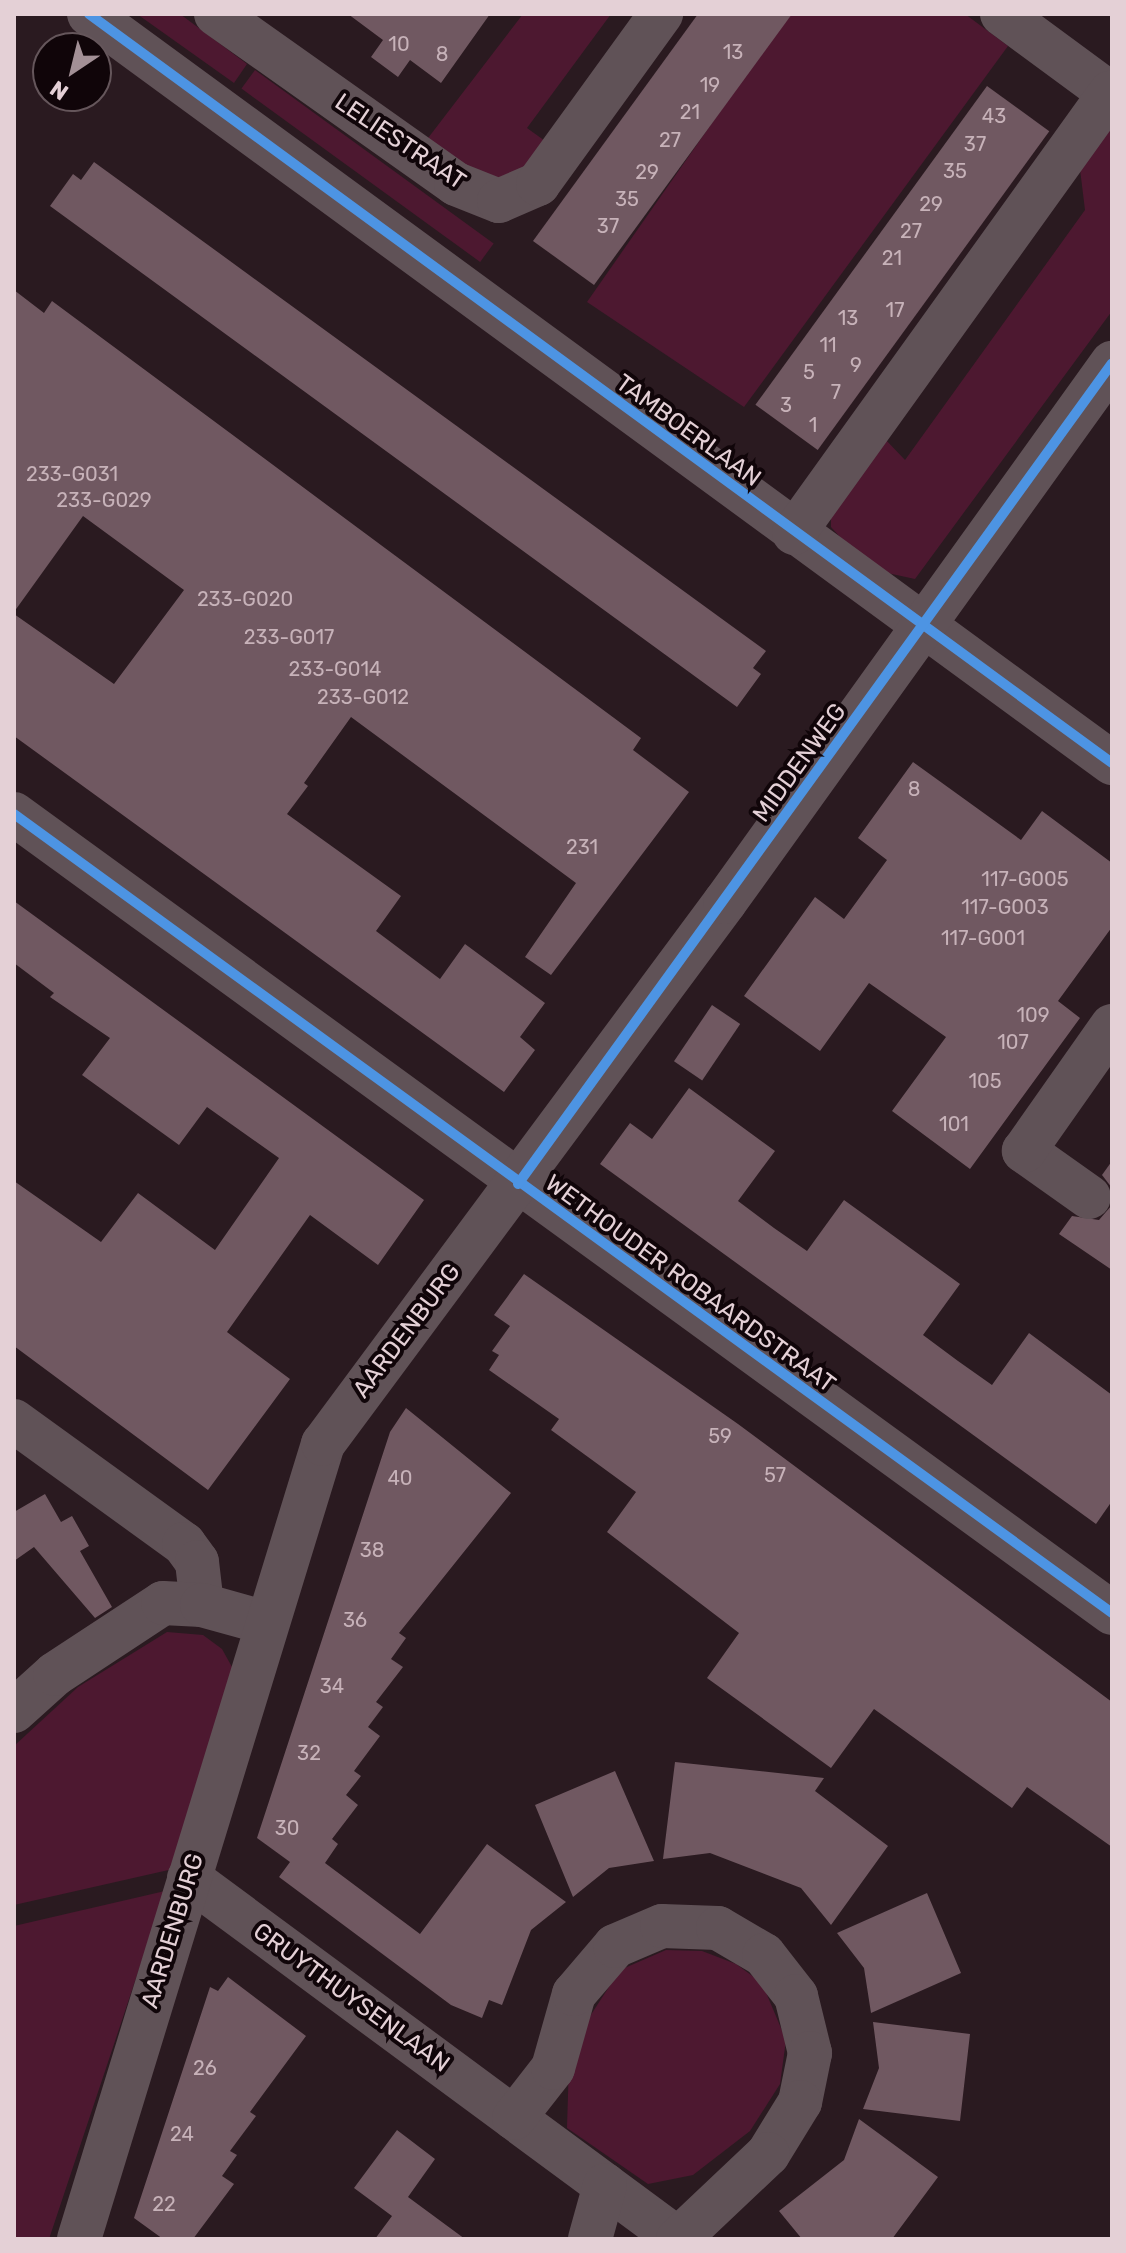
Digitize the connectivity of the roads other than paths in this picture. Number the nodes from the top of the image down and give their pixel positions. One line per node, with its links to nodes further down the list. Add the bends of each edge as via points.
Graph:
1 (89, 14): 7 (street, TAMBOERLAAN)
2 (216, 14): 3 (street, LELIESTRAAT, via 456,184 499,201 538,184)
3 (661, 14)
4 (1002, 14): 5 (street)
5 (1111, 94): 7 (street)
6 (1112, 363): 8 (street, MIDDENWEG)
7 (794, 533): 8 (street, TAMBOERLAAN)
8 (923, 625): 9 (street, TAMBOERLAAN); 12 (street, MIDDENWEG)
9 (1112, 763)
10 (14, 814): 12 (street, WETHOUDER ROBAARDSTRAAT)
11 (1112, 1026): 13 (street, via 1024,1151)
12 (518, 1184): 16 (street, WETHOUDER ROBAARDSTRAAT); 17 (street, AARDENBURG, via 323,1444)
13 (1089, 1197)
14 (14, 1421): 15 (street, via 184,1544 199,1571)
15 (202, 1605): 17 (street); 18 (street, via 163,1603 55,1674)
16 (1112, 1613)
17 (267, 1623): 19 (street, AARDENBURG)
18 (14, 1711)
19 (189, 1878): 20 (street, GRUYTHUYSENLAAN); 22 (street, AARDENBURG)
20 (514, 2118): 21 (street, GRUYTHUYSENLAAN); 24 (street, GRUYTHUYSENLAAN, via 553,2068 574,1994 615,1946 662,1926 718,1928 764,1955 796,1996 810,2053 800,2102 768,2154)
21 (605, 2185): 23 (street); 24 (street, GRUYTHUYSENLAAN)
22 (79, 2239)
23 (590, 2239)
24 (678, 2239)

